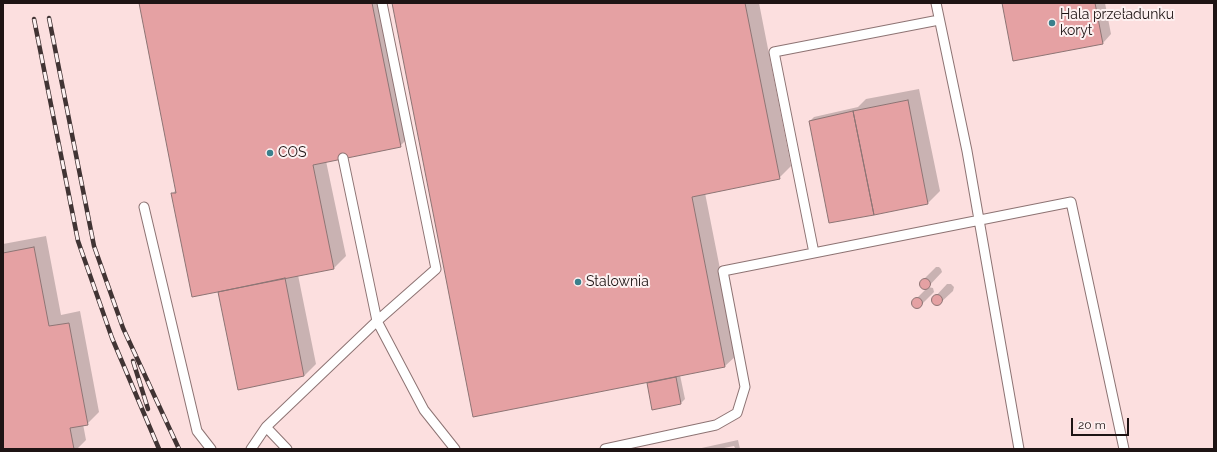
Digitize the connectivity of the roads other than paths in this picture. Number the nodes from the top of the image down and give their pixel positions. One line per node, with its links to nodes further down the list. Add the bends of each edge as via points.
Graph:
1 (382, 3): 8 (lane, via 436,269)
2 (936, 3): 3 (lane)
3 (939, 20): 6 (lane); 7 (lane, via 774,52)
4 (343, 158): 8 (lane)
5 (144, 207): 11 (lane, via 197,431)
6 (979, 220): 7 (lane); 16 (lane); 17 (lane, via 1071,202)
7 (814, 253): 10 (lane, via 723,271 745,386 737,413 716,425)
8 (377, 321): 9 (lane); 14 (lane, via 424,410)
9 (266, 427): 12 (lane); 13 (lane)
10 (645, 444): 15 (lane)
11 (211, 449)
12 (251, 449)
13 (287, 449)
14 (455, 449)
15 (605, 449)
16 (1019, 449)
17 (1124, 449)

